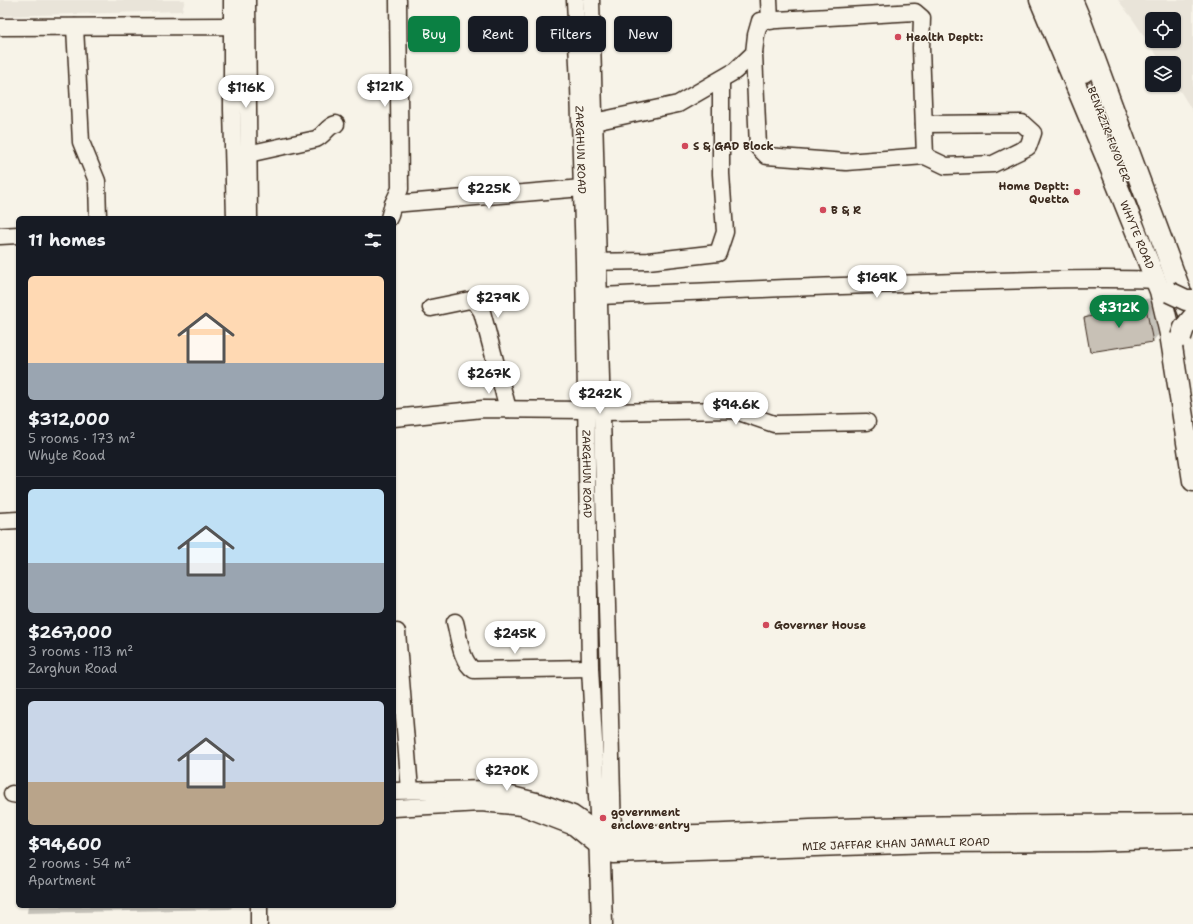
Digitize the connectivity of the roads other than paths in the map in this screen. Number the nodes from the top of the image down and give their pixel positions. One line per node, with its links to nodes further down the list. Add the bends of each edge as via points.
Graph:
1 (232, 0): 12 (street)
2 (247, 0): 12 (street)
3 (398, 0): 21 (street, via 400,189)
4 (575, 0): 15 (street, ZARGHUN ROAD)
5 (591, 0): 15 (street, ZARGHUN ROAD)
6 (769, 0): 9 (street)
7 (1040, 0): 28 (main road, WHYTE ROAD)
8 (1063, 4): 28 (main road, BENAZIR FLYOVER); 33 (main road, WHYTE ROAD, via 1080,19 1191,317)
9 (770, 21): 13 (street, via 760,21); 17 (street, via 915,12 922,18)
10 (0, 27): 11 (street)
11 (75, 27): 12 (street); 22 (street, via 81,142 97,180)
12 (239, 27): 18 (street); 23 (street)
13 (754, 53): 14 (street, via 735,71); 19 (street, via 758,147 767,156 846,162)
14 (720, 80): 15 (street, via 678,104); 27 (street, via 721,174 725,232 718,253 648,262)
15 (587, 122): 20 (street, ZARGHUN ROAD); 27 (street, ZARGHUN ROAD)
16 (336, 124): 18 (street, via 316,139)
17 (924, 124): 19 (street); 19 (street, via 1022,123 1033,133 1028,147 993,164 946,166)
18 (248, 154): 24 (street)
19 (925, 156)
20 (582, 188): 21 (street); 27 (street, ZARGHUN ROAD)
21 (391, 211)
22 (98, 216)
23 (235, 216)
24 (249, 216)
25 (0, 236): 26 (street)
26 (16, 236)
27 (591, 262): 29 (street, ZARGHUN ROAD); 35 (street, ZARGHUN ROAD)
28 (1162, 286): 29 (street, via 1133,279 1040,280); 30 (main road, bridge, via 1186,300); 33 (main road, BENAZIR FLYOVER); 40 (main road, WHYTE ROAD, via 1160,290 1170,334)
29 (600, 296): 36 (street, ZARGHUN ROAD)
30 (1193, 300)
31 (431, 308): 34 (street, via 470,300 477,304 482,312)
32 (1193, 317): 33 (main road, bridge, via 1184,328)
33 (1187, 333): 37 (main road, BENAZIR FLYOVER)
34 (508, 409): 35 (street); 38 (street)
35 (586, 410): 47 (street, ZARGHUN ROAD)
36 (602, 412): 39 (street, via 733,410 774,424); 53 (street, ZARGHUN ROAD)
37 (1193, 412)
38 (396, 418)
39 (867, 422)
40 (1193, 481)
41 (16, 520): 42 (street)
42 (0, 521)
43 (16, 529): 44 (street)
44 (0, 530)
45 (456, 622): 47 (street, via 465,661 474,670)
46 (396, 632): 48 (street)
47 (590, 668): 53 (street, ZARGHUN ROAD)
48 (410, 790): 49 (street); 53 (street, via 488,789 540,802 573,814)
49 (396, 791)
50 (396, 811): 53 (street, via 481,803 522,807)
51 (1193, 824): 53 (main road, MIR JAFFAR KHAN JAMALI ROAD, via 838,829 685,835)
52 (1193, 838): 53 (main road, MIR JAFFAR KHAN JAMALI ROAD, via 1089,841)
53 (606, 842): 58 (main road, ZARGHUN ROAD); 59 (main road, ZARGHUN ROAD)
54 (249, 908): 56 (street)
55 (259, 908): 57 (street)
56 (250, 924)
57 (259, 924)
58 (602, 924)
59 (614, 924)

